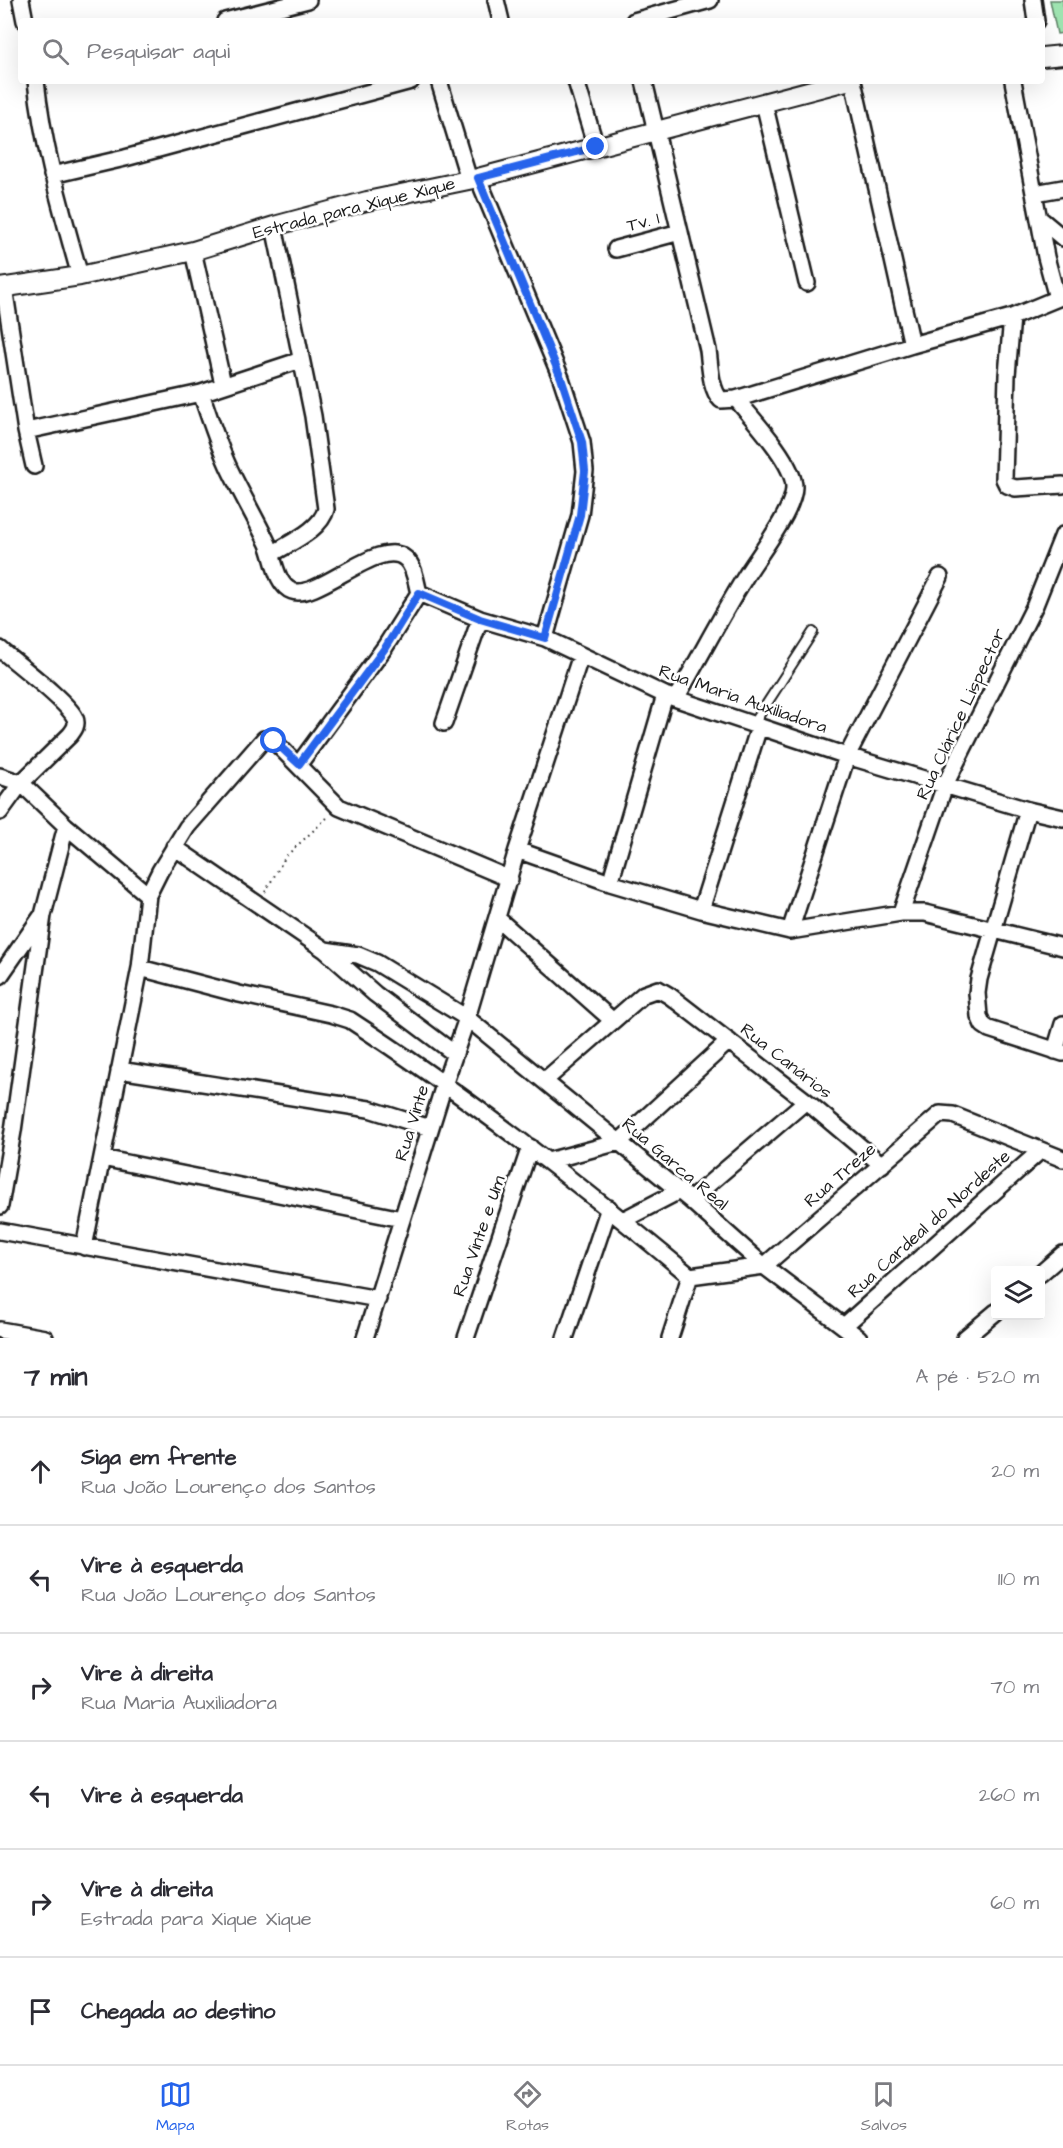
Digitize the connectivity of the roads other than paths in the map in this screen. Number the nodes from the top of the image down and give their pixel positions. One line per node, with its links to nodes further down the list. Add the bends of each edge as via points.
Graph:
1 (21, 0): 7 (street)
2 (308, 0): 8 (street)
3 (496, 0): 9 (street)
4 (710, 0): 6 (street)
5 (1033, 0): 11 (street)
6 (668, 5): 10 (street)
7 (24, 18)
8 (237, 18)
9 (500, 18)
10 (640, 18)
11 (1036, 18)
12 (1063, 55): 13 (street)
13 (1045, 57)
14 (36, 84): 25 (street)
15 (400, 84): 25 (street)
16 (441, 84): 26 (street)
17 (577, 84): 24 (street)
18 (645, 84): 23 (street)
19 (835, 84): 22 (street, Estrada para Xique Xique)
20 (854, 84): 40 (street)
21 (1014, 84): 28 (street)
22 (764, 103): 23 (street, Estrada para Xique Xique); 36 (street)
23 (657, 132): 24 (street, Estrada para Xique Xique); 31 (street)
24 (596, 147): 26 (street, Estrada para Xique Xique)
25 (52, 175): 35 (street)
26 (474, 179): 30 (street, Estrada para Xique Xique, via 367,201); 54 (street, via 561,378 582,442 585,471 580,515)
27 (1063, 188): 28 (street)
28 (1035, 193): 29 (street)
29 (1039, 218): 32 (street); 38 (street, via 1046,257)
30 (274, 226): 34 (street, Estrada para Xique Xique); 41 (street)
31 (680, 232): 33 (street, Tv. 1); 44 (street, via 717,396 726,401)
32 (1063, 238)
33 (616, 249)
34 (193, 251): 35 (street, Estrada para Xique Xique); 42 (street)
35 (80, 276): 37 (street, Estrada para Xique Xique)
36 (807, 283)
37 (2, 287): 45 (street)
38 (1060, 297): 39 (street)
39 (1012, 317): 40 (street); 47 (street, via 1004,479 1015,488)
40 (912, 345): 44 (street)
41 (302, 360): 42 (street); 49 (street, via 326,509 314,527)
42 (223, 384): 43 (street)
43 (201, 393): 45 (street); 49 (street, via 229,469)
44 (736, 399): 57 (street, via 783,459 794,487 783,518)
45 (26, 431): 46 (street)
46 (34, 465)
47 (1063, 485)
48 (1063, 535): 64 (street, Rua Clárice Lispector, via 1035,605)
49 (272, 554): 51 (street, via 285,586 297,592 309,591 368,560 398,555 409,562)
50 (940, 577): 60 (street)
51 (419, 593): 52 (street, Rua Maria Auxiliadora); 61 (street, via 385,648)
52 (480, 619): 54 (street, Rua Maria Auxiliadora); 58 (street)
53 (813, 632): 59 (lane)
54 (545, 638): 56 (street, Rua Maria Auxiliadora)
55 (0, 649): 63 (street, via 70,710 76,723 70,735)
56 (581, 654): 57 (street, Rua Maria Auxiliadora); 70 (street, Rua Vinte)
57 (671, 697): 59 (street, Rua Maria Auxiliadora); 72 (street)
58 (444, 723)
59 (756, 726): 60 (street, Rua Maria Auxiliadora); 74 (street)
60 (847, 756): 64 (street, Rua Maria Auxiliadora); 79 (street)
61 (299, 764): 69 (street, via 270,738 264,739); 71 (street, via 339,807)
62 (0, 776): 63 (street)
63 (21, 783): 66 (street); 68 (street)
64 (945, 786): 65 (street, Rua Maria Auxiliadora); 75 (street, Rua Clárice Lispector)
65 (1028, 810): 67 (street, Rua Maria Auxiliadora); 78 (street)
66 (0, 812)
67 (1063, 818)
68 (66, 826): 73 (street); 76 (street)
69 (174, 847): 73 (street); 81 (street)
70 (517, 850): 71 (street, Rua Vinte); 72 (street)
71 (510, 879): 77 (street, Rua Vinte)
72 (610, 883): 74 (street)
73 (148, 895): 82 (street)
74 (701, 910): 79 (street)
75 (901, 913): 78 (street, via 933,915); 79 (street)
76 (43, 915): 83 (street); 95 (street)
77 (498, 920): 84 (street, Rua Vinte); 85 (street)
78 (992, 930): 80 (street); 88 (street, via 977,993 981,1021 989,1029)
79 (790, 931)
80 (1063, 947)
81 (325, 950): 84 (street, Rua Garca Real, via 358,955 377,963); 89 (street, via 375,994)
82 (140, 968): 90 (street); 92 (street, via 350,1020)
83 (0, 976)
84 (467, 1018): 89 (street, Rua Vinte); 91 (street, Rua Garca Real)
85 (613, 1021): 87 (street, Rua Canários, via 654,989 663,991); 91 (street)
86 (1063, 1024): 88 (street)
87 (729, 1041): 93 (street, Rua Canários); 96 (street)
88 (1059, 1052)
89 (456, 1054): 92 (street, Rua Vinte)
90 (119, 1070): 94 (street, via 369,1109); 100 (street)
91 (544, 1081): 96 (street, Rua Garca Real)
92 (444, 1085): 94 (street, Rua Vinte); 97 (street)
93 (806, 1101): 103 (street, Rua Canários); 104 (street)
94 (430, 1128): 107 (street, Rua Vinte)
95 (13, 1131): 98 (street); 105 (street)
96 (619, 1142): 102 (street); 104 (street, Rua Garca Real)
97 (530, 1147): 102 (street); 121 (street, Rua Vinte e Um)
98 (0, 1148)
99 (1040, 1151): 101 (street); 103 (street, Rua Treze, via 953,1115 940,1114); 117 (street, Rua Cardeal do Nordeste)
100 (102, 1158): 107 (street); 110 (street)
101 (1063, 1159)
102 (548, 1161): 106 (street)
103 (882, 1165): 112 (street, Rua Treze)
104 (685, 1196): 108 (street); 112 (street, Rua Garca Real)
105 (0, 1206)
106 (609, 1208): 108 (street); 122 (street)
107 (402, 1219): 115 (street, Rua Vinte)
108 (623, 1220): 114 (street)
109 (0, 1231): 110 (street)
110 (84, 1246): 115 (street)
111 (1063, 1254): 113 (street)
112 (764, 1266): 114 (street); 117 (street, Rua Garca Real)
113 (1045, 1270)
114 (690, 1276): 123 (street)
115 (378, 1299): 119 (street, Rua Vinte)
116 (991, 1316): 125 (street)
117 (844, 1326): 124 (street, Rua Garca Real)
118 (0, 1330): 120 (street)
119 (370, 1337)
120 (45, 1338)
121 (466, 1338)
122 (566, 1338)
123 (670, 1338)
124 (859, 1338)
125 (965, 1338)

